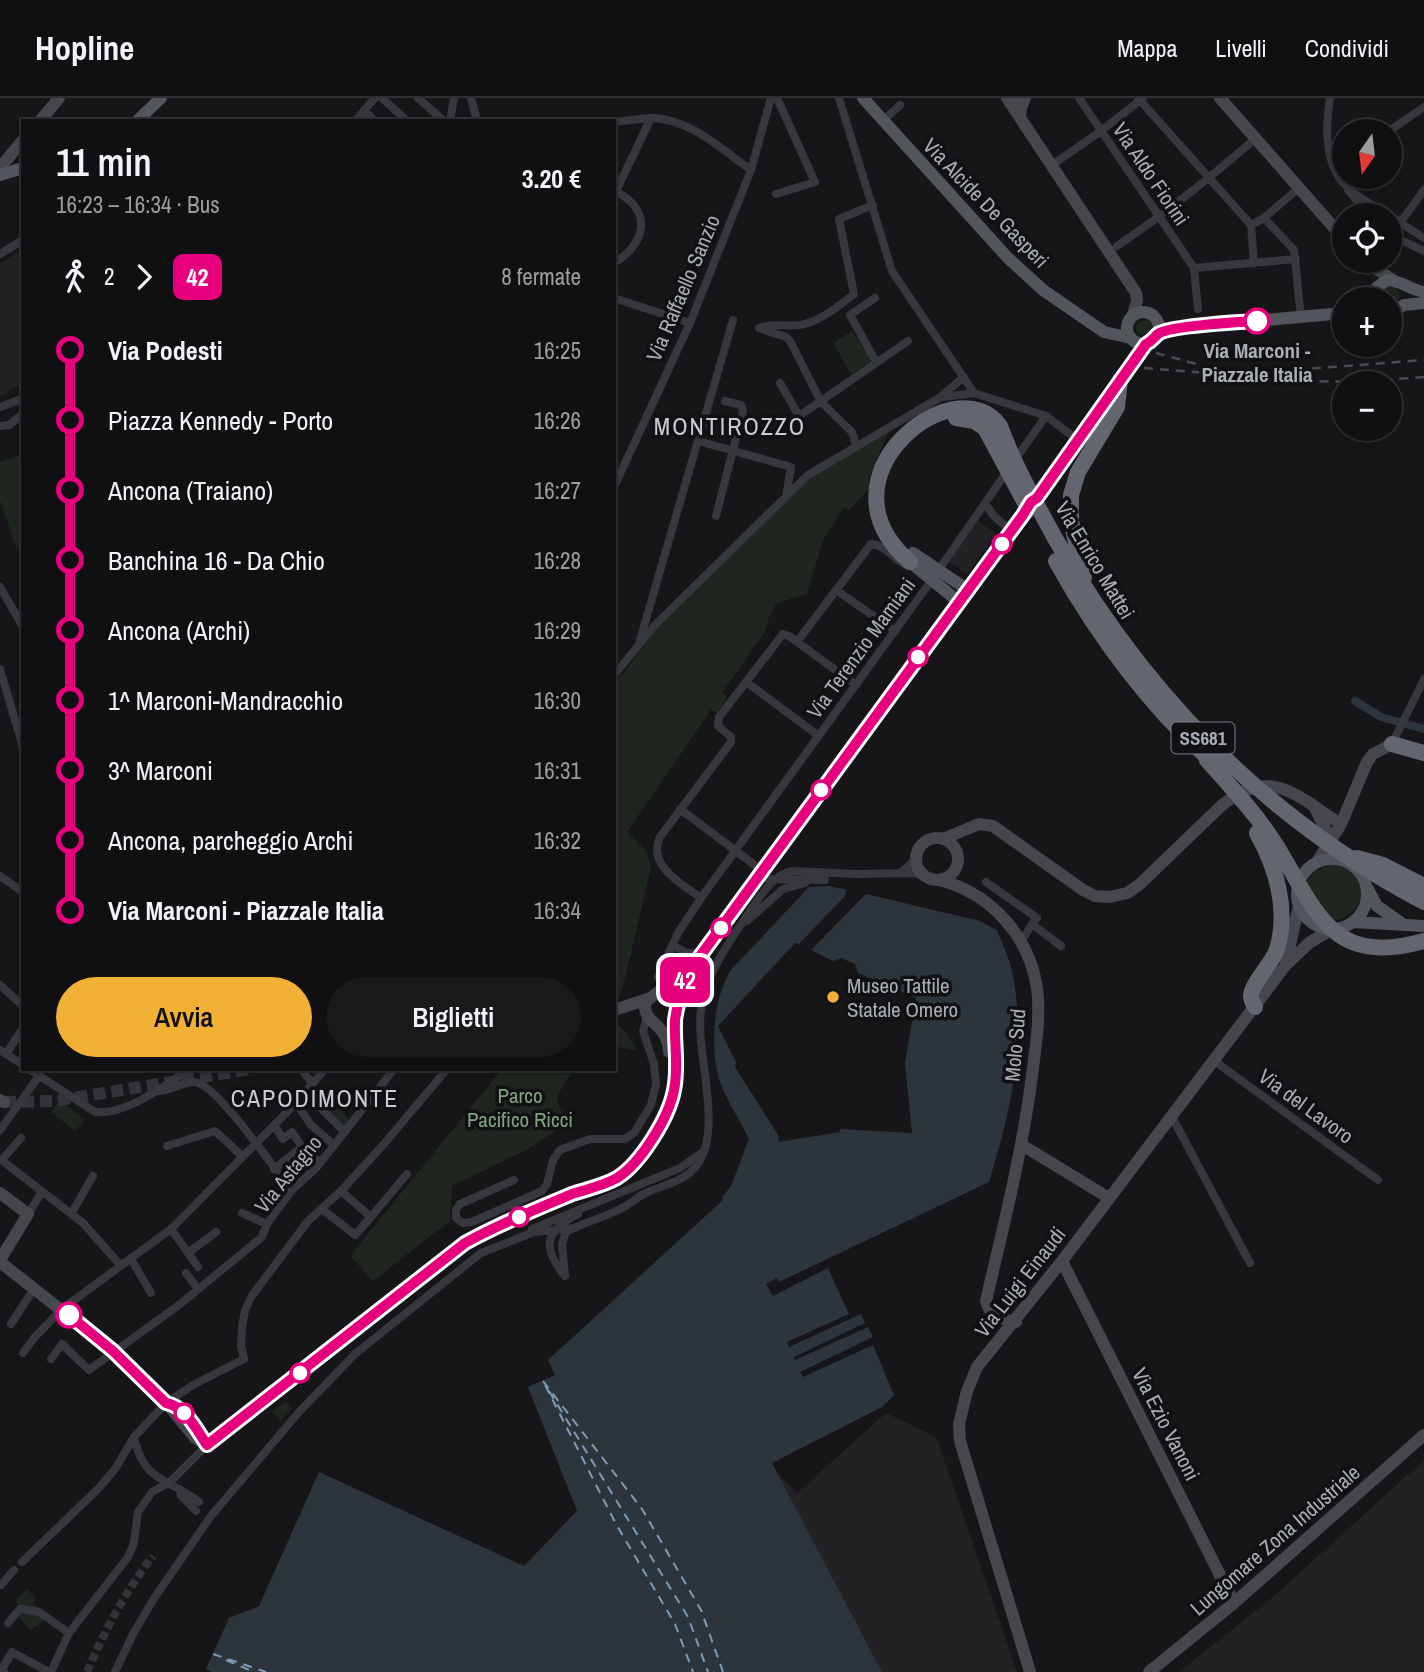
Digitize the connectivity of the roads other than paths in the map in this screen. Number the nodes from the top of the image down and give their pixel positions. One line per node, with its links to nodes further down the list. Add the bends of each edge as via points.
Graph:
1 (59, 98): 26 (street)
2 (162, 98): 27 (main road)
3 (375, 98): 22 (street)
4 (382, 98): 30 (street)
5 (418, 98): 24 (street)
6 (454, 98): 31 (street)
7 (471, 98): 32 (street)
8 (771, 98): 43 (street, Via Raffaello Sanzio)
9 (777, 98): 52 (street, via 814,182)
10 (839, 98): 55 (street)
11 (863, 98): 33 (main road, Via Alcide De Gasperi)
12 (1007, 98): 23 (street)
13 (1014, 98): 14 (street)
14 (1025, 98): 23 (street)
15 (1079, 98): 36 (street, Via Aldo Fiorini)
16 (1220, 98): 37 (street)
17 (1320, 98): 19 (street)
18 (1140, 99): 36 (street); 45 (street)
19 (1329, 103): 39 (street)
20 (900, 105): 33 (street)
21 (1424, 107): 35 (street)
22 (364, 110): 28 (street); 29 (street)
23 (1020, 116): 40 (street)
24 (433, 118)
25 (652, 118): 34 (street); 43 (street, via 699,132); 47 (street)
26 (42, 119)
27 (139, 119)
28 (357, 119)
29 (373, 119)
30 (405, 119)
31 (450, 119)
32 (476, 119)
33 (884, 120): 87 (main road, Via Alcide De Gasperi, via 1008,258 1043,290)
34 (616, 122)
35 (1402, 122)
36 (1101, 131): 40 (street); 56 (street, Via Aldo Fiorini)
37 (1256, 138): 45 (street); 46 (street)
38 (21, 142): 41 (street)
39 (1332, 160)
40 (1052, 165): 83 (street, via 1136,293)
41 (0, 167)
42 (21, 169): 44 (main road)
43 (751, 170): 86 (street, Via Raffaello Sanzio)
44 (0, 175)
45 (1211, 178): 56 (street); 60 (street)
46 (1300, 187): 57 (street); 61 (street)
47 (616, 189)
48 (1348, 189): 53 (street)
49 (1353, 189): 54 (street)
50 (1424, 190): 58 (street)
51 (616, 192): 69 (street, via 639,212 641,228 634,249)
52 (775, 194)
53 (1359, 203)
54 (1372, 203)
55 (873, 205): 94 (street, via 892,271); 100 (street, via 839,219 854,294 830,313 805,324 762,329 790,341)
56 (1158, 218): 65 (street); 71 (street, Via Aldo Fiorini)
57 (1264, 218): 60 (street); 68 (street, via 1290,243)
58 (1402, 220)
59 (1402, 224): 62 (street)
60 (1251, 225): 70 (street)
61 (1332, 225)
62 (1424, 238)
63 (1402, 240): 66 (street)
64 (21, 241): 67 (street)
65 (1117, 246)
66 (1424, 250)
67 (0, 254)
68 (1296, 259): 70 (street); 82 (street)
69 (616, 262)
70 (1254, 263): 71 (street)
71 (1194, 268): 80 (street)
72 (1383, 273): 73 (street)
73 (1399, 283): 74 (main road, via 1383,281); 75 (main road); 79 (main road, via 1407,296)
74 (1380, 287)
75 (1424, 292)
76 (874, 298): 92 (street, via 850,315)
77 (616, 299): 86 (street)
78 (1424, 303): 79 (main road)
79 (1404, 305)
80 (1198, 309)
81 (1332, 314): 82 (main road)
82 (1301, 317): 88 (main road)
83 (1131, 318): 85 (main road, via 1147,312); 87 (main road, via 1112,326); 91 (main road, via 1128,332)
84 (733, 320): 106 (street)
85 (1158, 320): 88 (main road); 89 (main road)
86 (690, 323): 109 (street, Via Raffaello Sanzio)
87 (1092, 323): 91 (main road, Via Alcide De Gasperi, via 1104,332)
88 (1188, 327): 89 (main road)
89 (1158, 334): 91 (main road, via 1153,341)
90 (908, 341): 92 (street)
91 (1136, 341): 93 (main road)
92 (876, 362): 100 (street)
93 (1123, 375): 105 (main road); 119 (highway, SS681, via 1117,407 1076,477 1070,503)
94 (964, 377): 96 (street); 97 (street)
95 (780, 383): 100 (street, via 799,416)
96 (974, 393): 97 (street); 103 (street)
97 (939, 398): 107 (street)
98 (21, 399): 101 (street)
99 (725, 401): 108 (street, via 743,409)
100 (821, 401): 107 (street, via 852,432)
101 (2, 405)
102 (21, 416): 104 (street)
103 (1046, 416): 105 (street); 111 (street, Via Terenzio Mamiani)
104 (0, 428)
105 (1077, 440): 113 (main road)
106 (698, 441): 108 (street); 124 (street)
107 (856, 446): 110 (street, via 808,475)
108 (733, 450): 110 (street, via 791,467); 112 (street)
109 (616, 482)
110 (786, 498): 124 (street)
111 (985, 503): 113 (street); 115 (street, Via Terenzio Mamiani)
112 (716, 516)
113 (1012, 531): 118 (main road)
114 (913, 561): 115 (main road, Via Enrico Mattei); 117 (street, via 901,563 874,543); 119 (highway, Via Enrico Mattei / SS681, via 892,545 878,517 876,488 886,457 941,411 970,410 998,422 1041,513); 133 (highway, Via Enrico Mattei / SS681, via 886,512 885,490 892,466 906,447 942,421 974,421 990,435 1096,626)
115 (932, 574): 118 (main road); 120 (main road); 122 (street, Via Terenzio Mamiani)
116 (0, 587): 121 (street)
117 (836, 590): 122 (street); 123 (street)
118 (968, 590): 120 (main road)
119 (1087, 593): 144 (highway, Via Enrico Mattei / SS681, via 1155,685 1214,749 1286,814)
120 (959, 601): 148 (street)
121 (21, 624)
122 (895, 631): 129 (street, Via Terenzio Mamiani)
123 (797, 642): 128 (street, via 781,636); 129 (street)
124 (639, 643): 126 (street)
125 (0, 669): 130 (street)
126 (616, 673)
127 (1424, 679): 132 (street)
128 (746, 682): 131 (street); 136 (street, via 717,721 731,742)
129 (856, 685): 131 (street, Via Terenzio Mamiani)
130 (21, 732)
131 (819, 736): 141 (street, Via Terenzio Mamiani)
132 (1395, 739): 134 (highway); 137 (street, via 1367,762)
133 (1195, 747): 163 (highway, Via Enrico Mattei / SS681, via 1303,840); 171 (highway, via 1260,822 1328,927 1370,946); 181 (highway, via 1247,816 1278,884 1278,947 1254,988)
134 (1424, 753)
135 (1315, 808): 137 (street); 138 (street, via 1277,787 1249,788 1221,806 1139,885 1104,898 1083,890 995,827 982,824); 140 (street)
136 (680, 809): 141 (street); 160 (street, via 657,842 657,850 663,868)
137 (1341, 824): 140 (street); 144 (street, Via Enrico Mattei)
138 (970, 828): 139 (street); 142 (street)
139 (943, 839): 142 (street); 143 (street, via 925,843)
140 (1329, 846): 145 (street)
141 (735, 851): 148 (street); 160 (street, Via Terenzio Mamiani)
142 (957, 854): 146 (street)
143 (916, 859): 147 (street); 151 (street)
144 (1348, 860): 145 (main road, Via Enrico Mattei); 156 (main road, Via Enrico Mattei); 157 (highway, via 1378,863); 161 (highway, Via Enrico Mattei / SS681)
145 (1317, 862): 162 (main road, via 1298,885)
146 (956, 868): 154 (street); 159 (street, Molo Sud)
147 (900, 873): 149 (street, Molo Sud); 151 (street, Molo Sud)
148 (760, 874): 152 (street, Molo Sud); 174 (street)
149 (856, 874): 152 (street, Molo Sud, via 792,871); 153 (street, Molo Sud)
150 (0, 876): 158 (street)
151 (924, 876): 154 (street, Molo Sud)
152 (775, 880): 153 (street, Molo Sud); 169 (street, Molo Sud)
153 (825, 880): 169 (street, Molo Sud, via 783,889)
154 (939, 880): 159 (street, Molo Sud)
155 (986, 882): 165 (street, via 1037,918)
156 (1365, 882): 164 (main road, via 1366,904); 166 (main road, Via Enrico Mattei, via 1377,906)
157 (1424, 886)
158 (21, 891)
159 (968, 891): 170 (street, Molo Sud, via 995,909)
160 (701, 898): 172 (street, Via Terenzio Mamiani)
161 (1424, 902)
162 (1299, 905): 168 (main road, via 1312,922); 175 (street, Via Luigi Einaudi)
163 (1424, 914)
164 (1353, 922): 166 (main road); 168 (main road)
165 (1032, 924): 170 (street); 173 (street)
166 (1406, 926): 167 (main road)
167 (1424, 926)
168 (1332, 929): 175 (street, Via Luigi Einaudi, via 1311,941)
169 (735, 933): 211 (street, Molo Sud, via 713,970 702,1005 699,1033 709,1121)
170 (1021, 942): 208 (street, Molo Sud, via 1033,972 1039,1011)
171 (1421, 942)
172 (674, 946): 174 (street, via 688,953); 177 (street, Via Terenzio Mamiani)
173 (1061, 946)
174 (704, 952): 176 (street)
175 (1285, 967): 181 (street, Via Luigi Einaudi)
176 (687, 974): 179 (street); 183 (street)
177 (658, 977)
178 (0, 985): 180 (street)
179 (661, 992): 183 (street, via 671,995); 184 (street, via 653,993)
180 (21, 1004)
181 (1255, 1007): 187 (street, Via Luigi Einaudi)
182 (616, 1010): 184 (street)
183 (676, 1010): 184 (street, via 669,1023); 202 (street, via 676,1078 672,1100)
184 (649, 1012): 202 (street, via 667,1038 670,1067); 218 (street, via 643,1031 656,1084 651,1105 634,1133 625,1139 590,1139 562,1149 555,1155 541,1191 472,1222 456,1218 460,1204)
185 (21, 1030): 186 (street)
186 (3, 1052): 188 (street)
187 (1213, 1060): 200 (street, Via Luigi Einaudi); 219 (street, Via del Lavoro)
188 (21, 1064)
189 (32, 1071): 195 (street)
190 (186, 1071): 197 (street)
191 (303, 1071): 196 (street)
192 (323, 1071): 196 (street)
193 (392, 1071): 204 (street, Via Astagno)
194 (445, 1071): 221 (street)
195 (39, 1076): 197 (street, via 95,1112 106,1113); 203 (street)
196 (312, 1083): 198 (street)
197 (157, 1091): 206 (street, via 193,1082 208,1087)
198 (305, 1093): 199 (street); 204 (street)
199 (296, 1103): 201 (street); 207 (street)
200 (1171, 1115): 224 (street, Via Luigi Einaudi); 242 (street)
201 (274, 1125): 206 (street); 210 (street, via 283,1139 292,1132)
202 (656, 1126): 258 (street, via 621,1175 465,1243)
203 (0, 1130)
204 (345, 1132): 207 (street, Via Astagno)
205 (21, 1138): 213 (street)
206 (256, 1142): 212 (street); 215 (street)
207 (334, 1145): 214 (street, Via Astagno)
208 (1022, 1145): 224 (street); 250 (street, Molo Sud, via 986,1301 1000,1319)
209 (167, 1146): 212 (street, via 215,1131)
210 (302, 1147): 214 (street); 215 (street)
211 (703, 1152): 225 (street, via 680,1168); 232 (street, via 692,1172 682,1178)
212 (242, 1156): 233 (street)
213 (1, 1160): 222 (street)
214 (320, 1163): 220 (street, Via Astagno)
215 (274, 1169): 220 (street)
216 (407, 1174): 230 (street)
217 (93, 1176): 229 (street)
218 (514, 1180)
219 (1378, 1180)
220 (292, 1190): 231 (street, Via Astagno)
221 (341, 1191): 226 (street); 230 (street)
222 (42, 1192): 228 (street); 229 (street)
223 (0, 1193): 228 (street)
224 (1109, 1198): 241 (street, Via Luigi Einaudi)
225 (584, 1208): 234 (street); 236 (street)
226 (322, 1209): 230 (street, via 355,1235); 255 (street, via 251,1297 242,1326 244,1359)
227 (242, 1213): 231 (street)
228 (28, 1214): 240 (street)
229 (71, 1214): 243 (street)
230 (371, 1217)
231 (267, 1224): 247 (street, Via Astagno, via 262,1237)
232 (575, 1228): 234 (street); 237 (street, via 562,1239 565,1276 556,1265)
233 (171, 1229): 238 (street); 239 (street)
234 (553, 1230): 236 (street); 237 (street)
235 (216, 1232): 238 (street)
236 (525, 1235): 237 (street); 269 (street, via 474,1258 355,1354 299,1412 211,1516 155,1597)
237 (550, 1242)
238 (188, 1252): 244 (street)
239 (131, 1259): 243 (street); 248 (street)
240 (0, 1261): 246 (street)
241 (1062, 1261): 250 (street, Via Luigi Einaudi); 264 (street, Via Ezio Vanoni)
242 (1250, 1263)
243 (121, 1266): 249 (street)
244 (198, 1267)
245 (186, 1273): 247 (street)
246 (35, 1287): 249 (street); 251 (street)
247 (198, 1289): 252 (street, Via Astagno)
248 (151, 1293)
249 (62, 1309): 252 (street); 253 (street)
250 (1016, 1322): 270 (street, Via Luigi Einaudi, via 971,1378 959,1424 963,1453)
251 (11, 1324)
252 (113, 1351): 254 (street, Via Astagno, via 89,1370 62,1344); 255 (street)
253 (23, 1353)
254 (51, 1359)
255 (166, 1403): 257 (street); 258 (street)
256 (1424, 1435): 264 (street, Lungomare Zona Industriale)
257 (134, 1437): 259 (street, via 138,1455 150,1473); 261 (street, via 98,1489)
258 (207, 1445): 259 (street)
259 (170, 1482): 260 (street); 266 (street, via 152,1492 138,1512 128,1557)
260 (197, 1506)
261 (22, 1562)
262 (14, 1570): 263 (street)
263 (1, 1585)
264 (1234, 1603): 271 (street, Lungomare Zona Industriale)
265 (8, 1623): 266 (street, via 20,1609 39,1612)
266 (69, 1633): 268 (street)
267 (2, 1672): 268 (street, via 12,1652)
268 (50, 1672)
269 (115, 1672)
270 (1030, 1672)
271 (1149, 1672)

